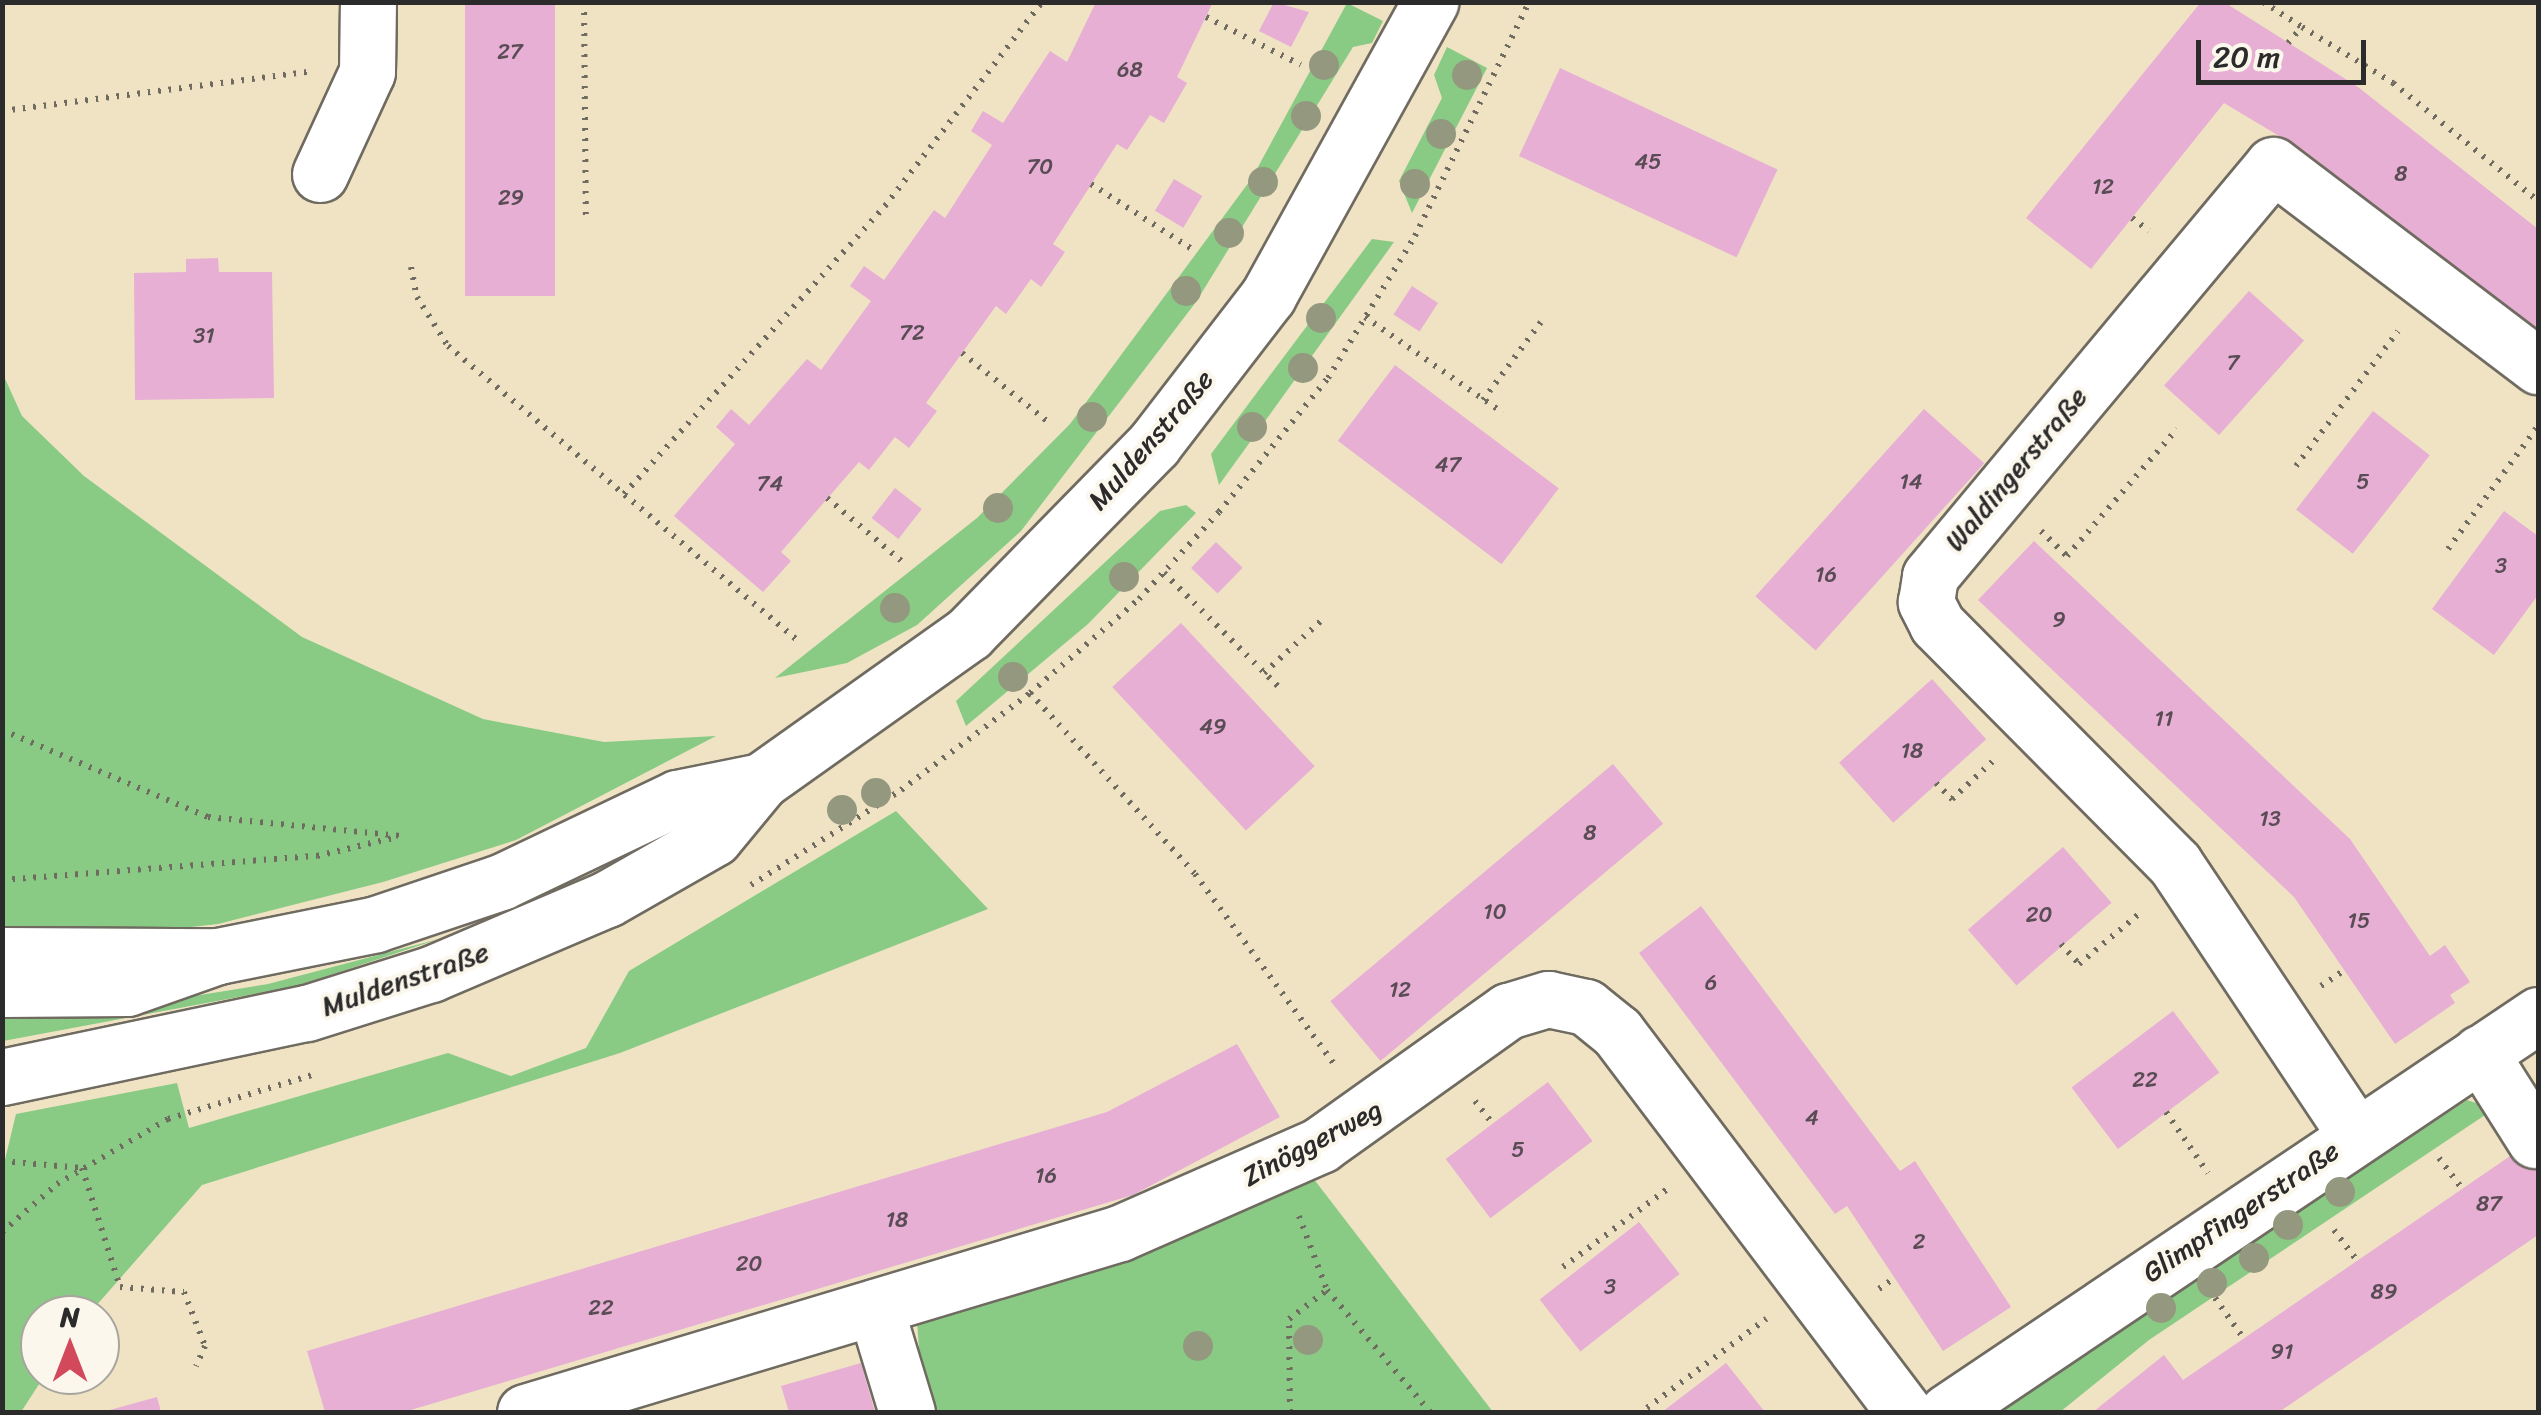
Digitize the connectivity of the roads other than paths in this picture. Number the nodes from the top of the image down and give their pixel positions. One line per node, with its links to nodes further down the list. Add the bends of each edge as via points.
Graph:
1 (368, 2): 3 (main road, via 367,72)
2 (1430, 2): 5 (main road, Muldenstraße, via 1278,281 1154,444 970,633)
3 (320, 174)
4 (2538, 366): 12 (main road, Waldingerstraße, via 2273,164 1930,576 1926,602 1937,624 2175,864)
5 (762, 781): 7 (main road, Muldenstraße, via 677,798 436,906); 11 (main road, Muldenstraße, via 714,838 667,868 430,974 306,1013)
6 (2, 955): 7 (main road)
7 (218, 956): 8 (main road, Muldenstraße, via 127,988)
8 (2, 989)
9 (2538, 1014): 10 (main road, Glimpfingerstraße)
10 (2480, 1053): 12 (main road, Glimpfingerstraße); 13 (main road)
11 (2, 1077)
12 (2355, 1134): 18 (main road, Glimpfingerstraße)
13 (2535, 1140)
14 (875, 1307): 15 (main road, Zinöggerweg); 16 (main road); 17 (main road, Zinöggerweg, via 1120,1234 1268,1172 1390,1101 1508,1011 1548,999 1586,1007 1616,1032)
15 (525, 1412)
16 (907, 1412)
17 (1904, 1412)
18 (1947, 1412)

